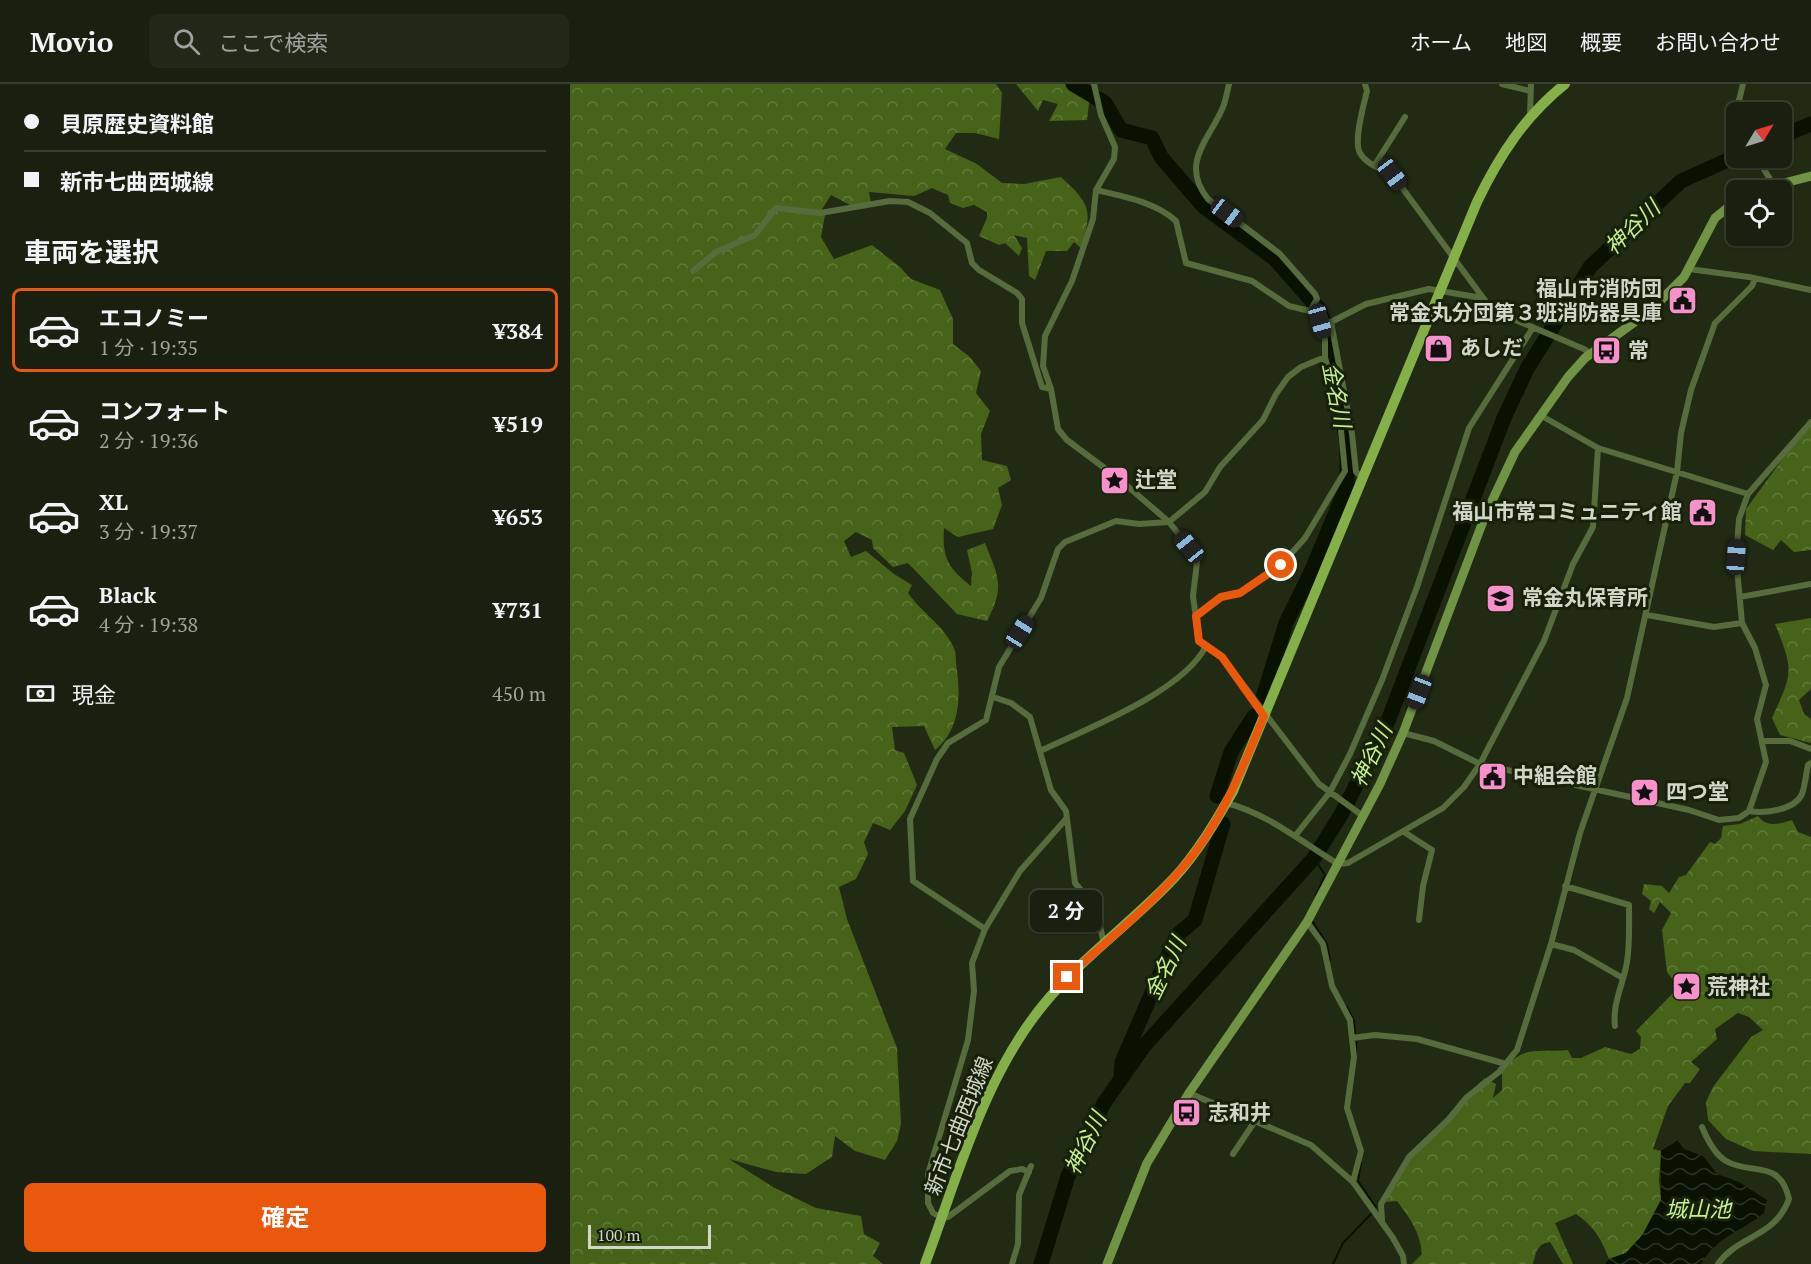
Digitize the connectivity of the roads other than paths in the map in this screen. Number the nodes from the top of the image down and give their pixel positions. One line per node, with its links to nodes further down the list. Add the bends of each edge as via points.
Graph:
1 (1094, 84): 14 (street, via 1115,147 1114,159)
2 (1229, 84): 23 (street, via 1223,108 1198,154 1196,171 1201,190 1280,254 1317,299)
3 (1365, 84): 11 (street, via 1368,91 1358,142 1360,153)
4 (1502, 84): 7 (street)
5 (1565, 84): 10 (main road, 新市七曲西城線)
6 (1743, 84): 8 (street)
7 (1530, 87): 10 (street)
8 (1739, 102)
9 (1406, 117): 11 (street)
10 (1530, 117): 16 (main road, 新市七曲西城線, via 1492,171)
11 (1374, 166): 16 (street, via 1392,174)
12 (1811, 176): 13 (street)
13 (1792, 180)
14 (1096, 190): 23 (street, via 1159,209 1173,218 1186,263 1252,281 1289,306); 29 (street, via 1093,219 1072,281 1044,344 1043,366)
15 (1726, 209): 17 (street, via 1715,218)
16 (1454, 257): 21 (main road, 新市七曲西城線); 22 (street)
17 (1689, 269): 19 (street); 27 (street, via 1652,310)
18 (693, 271): 29 (street, via 716,252 755,235 776,208 820,213 890,201 908,202 930,213 967,243 972,263 1022,299 1022,323 1042,387)
19 (1755, 279): 20 (street); 33 (street, via 1715,323 1710,335 1691,390)
20 (1811, 290)
21 (1439, 292): 22 (street); 25 (street, via 1429,289 1400,294 1366,304); 34 (main road, 新市七曲西城線)
22 (1482, 298): 26 (street, via 1492,310)
23 (1310, 311): 24 (street)
24 (1320, 321): 25 (street); 28 (street)
25 (1331, 322): 34 (street, via 1356,472)
26 (1532, 329): 27 (street); 52 (street, via 1469,428 1418,587 1382,680)
27 (1590, 354): 30 (street)
28 (1325, 357): 36 (street, via 1288,377 1263,420 1220,467 1205,492); 40 (street, via 1340,420 1345,471 1305,538 1281,565 1240,593 1221,597)
29 (1051, 389): 36 (street, via 1058,429 1067,440)
30 (1540, 415): 32 (street); 45 (street, via 1515,452 1485,516)
31 (1811, 422): 35 (street)
32 (1598, 448): 33 (street); 50 (street, via 1593,527 1573,564 1544,641)
33 (1677, 472): 35 (street); 39 (street)
34 (1362, 477): 44 (main road, 新市七曲西城線)
35 (1748, 494): 38 (street, via 1739,519 1736,557)
36 (1169, 522): 40 (street, via 1197,562 1193,583); 43 (street, via 1116,521 1065,542 1058,549 1041,598 999,667)
37 (1811, 584): 38 (street)
38 (1740, 597): 41 (street)
39 (1647, 615): 41 (street, via 1714,627); 51 (street, via 1627,699)
40 (1196, 616): 42 (street, via 1199,641)
41 (1742, 623): 46 (street, via 1755,648 1766,685 1757,719)
42 (1206, 646): 44 (street, via 1222,657); 48 (street, via 1198,662 1171,685)
43 (993, 697): 48 (street, via 1011,703 1030,717); 63 (street, via 986,720 948,743 937,759 910,819 914,881)
44 (1264, 716): 52 (street, via 1318,784); 53 (main road, 新市七曲西城線)
45 (1403, 733): 50 (street, via 1434,741); 55 (street)
46 (1763, 741): 47 (street, via 1790,741); 54 (street, via 1766,762)
47 (1811, 749)
48 (1040, 751): 56 (street, via 1051,790 1066,811)
49 (1811, 762): 54 (street, via 1802,795 1796,802 1763,814)
50 (1480, 764): 51 (street); 57 (street, via 1443,808)
51 (1594, 790): 54 (street, via 1719,820 1739,818); 60 (street)
52 (1330, 792): 55 (street); 58 (street)
53 (1226, 803): 58 (street); 64 (main road, 新市七曲西城線, via 1175,876)
54 (1749, 811)
55 (1363, 816): 59 (street)
56 (1066, 819): 63 (street, via 1020,871); 64 (street, via 1075,883 1091,902)
57 (1404, 832): 59 (street, via 1348,863); 61 (street, via 1432,850)
58 (1295, 836): 59 (street)
59 (1336, 863): 62 (street)
60 (1565, 886): 65 (street); 66 (street, via 1629,905 1628,959)
61 (1419, 920)
62 (1307, 922): 68 (street, via 1323,944 1332,986 1350,1020); 70 (street)
63 (985, 929): 75 (street, via 972,963 974,991 968,1040 928,1174 928,1203 933,1214)
64 (1104, 944): 75 (main road, 新市七曲西城線, via 1067,977 1023,1031 993,1083)
65 (1551, 944): 66 (street, via 1574,950); 69 (street, via 1517,1050)
66 (1621, 977): 67 (street)
67 (1615, 1026)
68 (1352, 1038): 69 (street, via 1375,1035 1417,1039); 74 (street, via 1354,1057 1347,1108 1361,1151)
69 (1506, 1064): 76 (street, via 1467,1096 1409,1157 1381,1204)
70 (1189, 1093): 71 (street); 79 (street, via 1147,1163)
71 (1255, 1121): 73 (street); 74 (street, via 1311,1145)
72 (1702, 1127): 81 (street, via 1719,1156 1728,1162 1773,1173 1790,1199 1772,1227 1731,1251)
73 (1233, 1154)
74 (1353, 1182): 76 (street)
75 (942, 1218): 77 (main road, 新市七曲西城線); 78 (street, via 1010,1171 1030,1169 1019,1195 1018,1244)
76 (1382, 1220): 80 (street)
77 (925, 1264)
78 (1012, 1264)
79 (1107, 1264)
80 (1404, 1264)
81 (1718, 1264)

